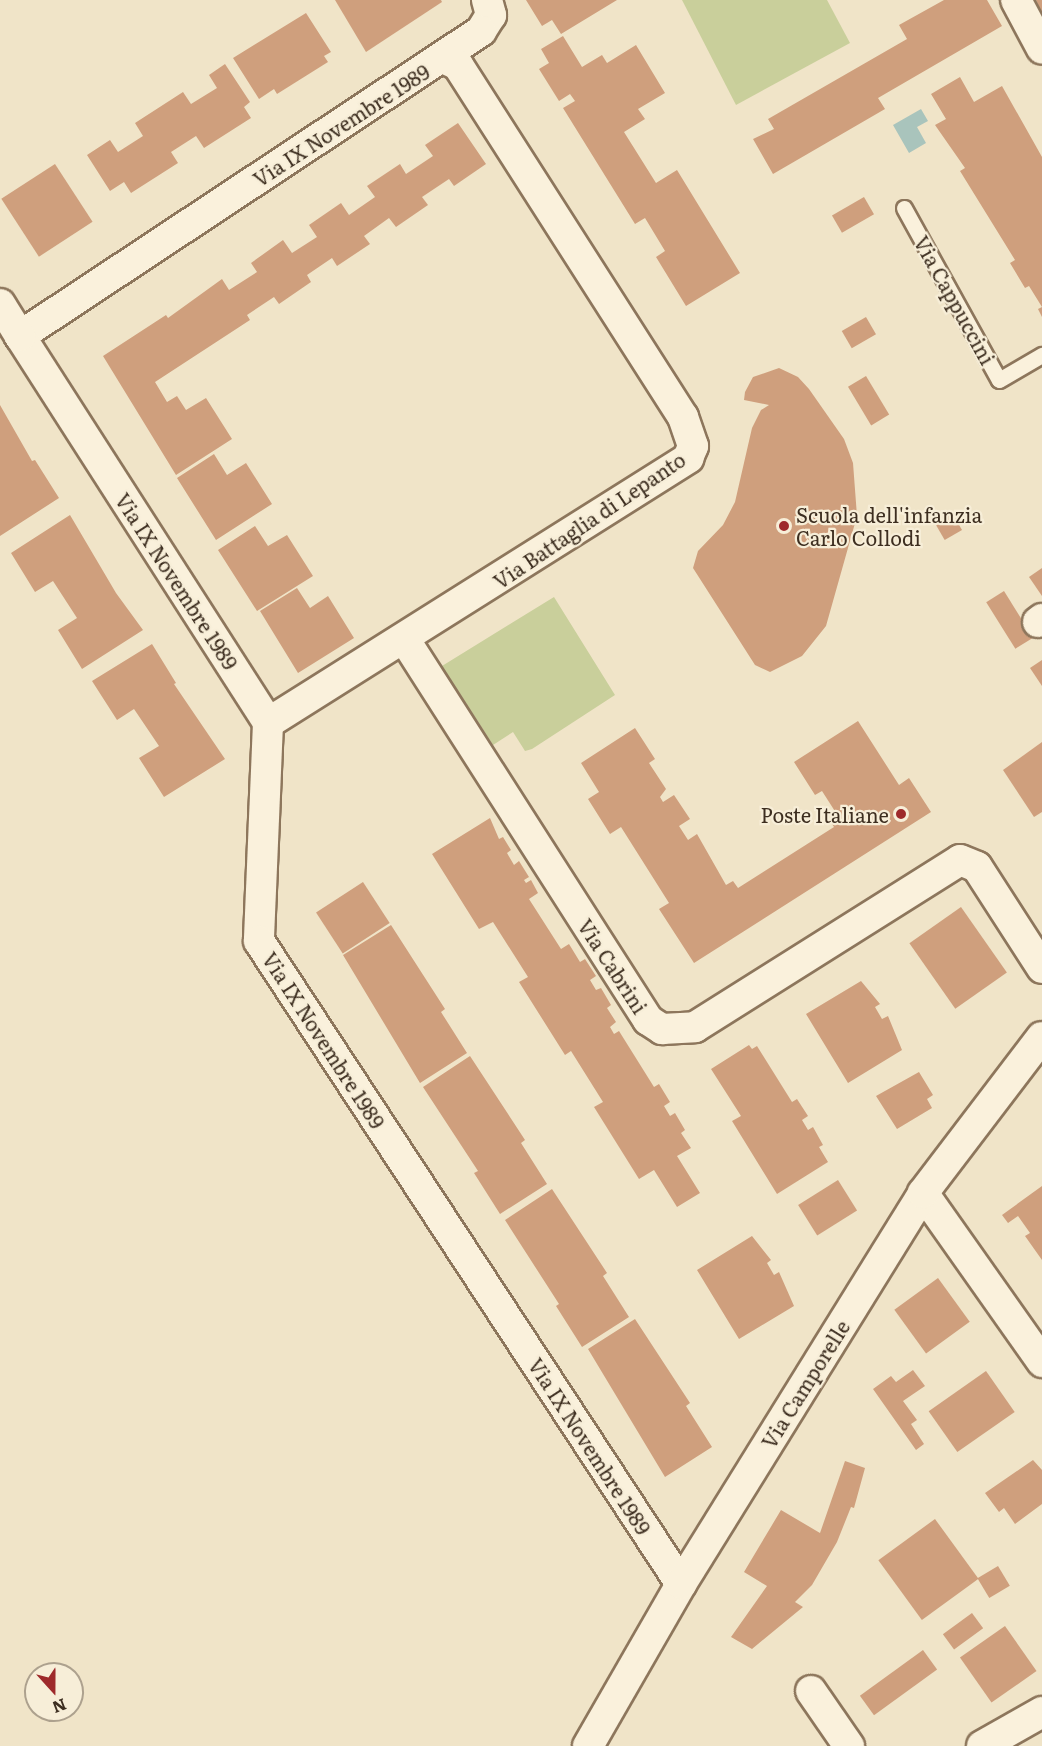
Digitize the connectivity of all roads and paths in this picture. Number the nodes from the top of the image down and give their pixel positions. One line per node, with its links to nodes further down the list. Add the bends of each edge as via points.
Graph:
1 (487, 0): 4 (street, Via IX Novembre 1989, via 489,24)
2 (1016, 0): 3 (street)
3 (1042, 49)
4 (443, 58): 7 (street, Via IX Novembre 1989); 9 (street, Via Battaglia di Lepanto, via 459,65 683,417 693,446 688,458)
5 (904, 208): 8 (lane, Via Cappuccini, via 999,380)
6 (0, 304): 7 (street, Via IX Novembre 1989)
7 (20, 336): 10 (street, Via IX Novembre 1989)
8 (1042, 355)
9 (405, 640): 10 (street, Via Battaglia di Lepanto); 11 (street, Via Cabrini, via 648,1020 662,1029 695,1028 960,860 977,867)
10 (268, 723): 15 (street, Via IX Novembre 1989, via 259,941)
11 (1042, 968)
12 (1042, 1036): 13 (street, Via Camporelle)
13 (923, 1193): 14 (street); 15 (street, Via Camporelle)
14 (1042, 1362)
15 (681, 1584): 18 (street, Via Camporelle)
16 (811, 1691): 19 (street)
17 (1042, 1713): 20 (street)
18 (588, 1746)
19 (849, 1746)
20 (982, 1746)

